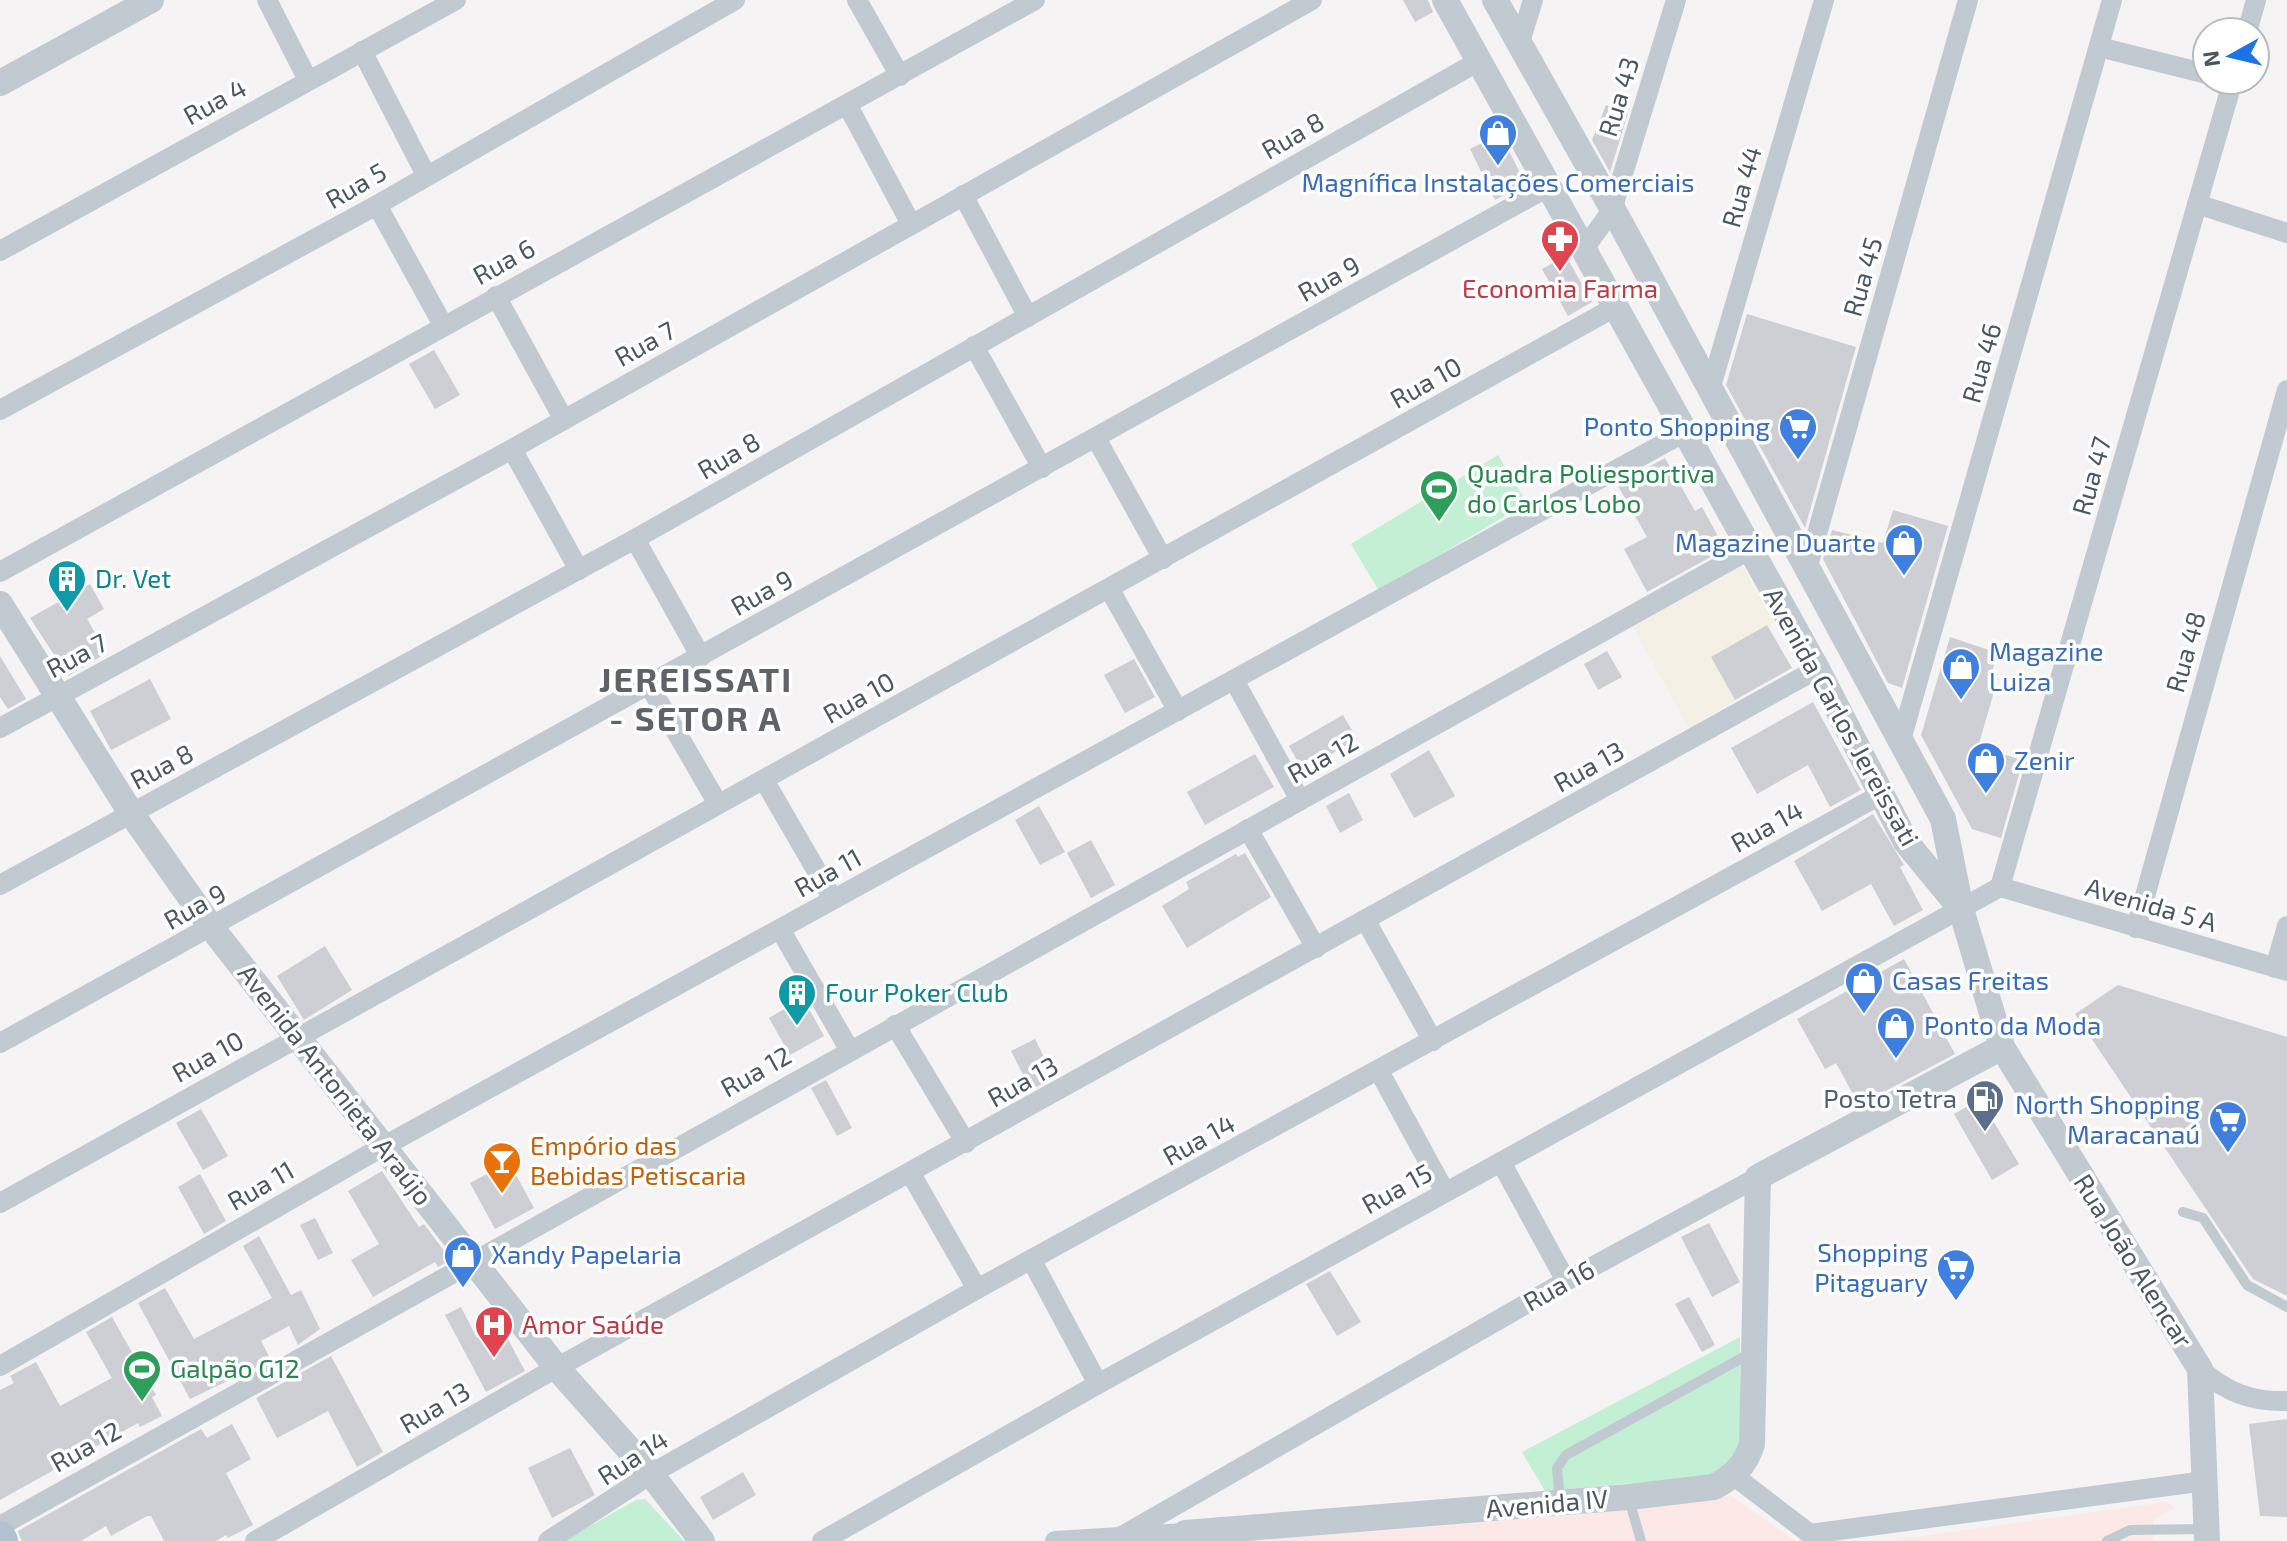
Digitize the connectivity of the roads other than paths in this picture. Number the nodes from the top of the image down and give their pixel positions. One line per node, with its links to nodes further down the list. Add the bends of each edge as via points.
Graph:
1 (151, 0): 22 (street)
2 (267, 0): 21 (street)
3 (456, 0): 17 (street, Rua 4)
4 (735, 0): 25 (street, Rua 5)
5 (857, 0): 20 (street)
6 (1035, 0): 20 (street, Rua 6)
7 (1312, 0): 27 (street, Rua 7)
8 (1445, 0): 18 (street, Avenida Carlos Jereissati)
9 (1495, 0): 15 (street, Avenida Carlos Jereissati)
10 (1533, 0): 15 (street)
11 (1676, 0): 30 (street, Rua 43)
12 (1824, 0): 40 (street, Rua 44)
13 (1968, 0): 51 (street, Rua 45)
14 (2112, 0): 16 (street, Rua 46)
15 (1519, 45): 30 (street, Avenida Carlos Jereissati)
16 (2099, 47): 19 (street); 63 (street, Rua 46)
17 (362, 51): 21 (street, Rua 4); 25 (street)
18 (1479, 61): 26 (street, Avenida Carlos Jereissati); 37 (street, Rua 8)
19 (2191, 70)
20 (900, 76): 24 (street, Rua 6)
21 (308, 80): 34 (street, Rua 4)
22 (0, 83)
23 (2227, 96): 28 (street, Rua 47)
24 (848, 106): 31 (street); 35 (street, Rua 6)
25 (426, 175): 29 (street, Rua 5)
26 (1548, 187): 33 (street, Avenida Carlos Jereissati); 45 (street, Rua 9)
27 (963, 195): 31 (street, Rua 7); 37 (street)
28 (2197, 204): 32 (street); 71 (street, Rua 47)
29 (377, 205): 38 (street); 42 (street, Rua 5)
30 (1612, 210): 33 (street, Rua 43); 40 (street, Avenida Carlos Jereissati)
31 (911, 224): 43 (street, Rua 7)
32 (2287, 233)
33 (1584, 249): 36 (street, Avenida Carlos Jereissati)
34 (0, 251)
35 (496, 296): 38 (street, Rua 6); 43 (street)
36 (1617, 306): 44 (street, Avenida Carlos Jereissati); 50 (street, Rua 10)
37 (1028, 317): 39 (street, Rua 8)
38 (443, 325): 53 (street, Rua 6)
39 (974, 346): 47 (street); 48 (street, Rua 8)
40 (1710, 390): 51 (street, Avenida Carlos Jereissati)
41 (2287, 390): 77 (street, Rua 48)
42 (0, 410)
43 (564, 420): 46 (street, Rua 7)
44 (1685, 432): 49 (street, Avenida Carlos Jereissati); 58 (street, Rua 11)
45 (1096, 438): 47 (street, Rua 9); 50 (street)
46 (512, 449): 52 (street); 60 (street, Rua 7)
47 (1042, 468): 56 (street, Rua 9)
48 (635, 539): 52 (street, Rua 8); 56 (street)
49 (1749, 550): 57 (street, Avenida Carlos Jereissati); 66 (street, Rua 12)
50 (1163, 559): 54 (street, Rua 10)
51 (1807, 569): 63 (street, Avenida Carlos Jereissati)
52 (579, 570): 68 (street, Rua 8)
53 (0, 572)
54 (1110, 590): 61 (street); 64 (street, Rua 10)
55 (0, 604): 60 (street, Avenida Antonieta Araújo)
56 (701, 657): 59 (street, Rua 9)
57 (1817, 669): 65 (street, Avenida Carlos Jereissati); 74 (street, Rua 13)
58 (1234, 680): 61 (street, Rua 11); 66 (street)
59 (649, 685): 67 (street); 76 (street, Rua 9)
60 (59, 696): 62 (street, Rua 7); 68 (street, Avenida Antonieta Araújo)
61 (1178, 711): 72 (street, Rua 11)
62 (0, 728)
63 (1901, 740): 73 (street, Avenida Carlos Jereissati, via 1943,819)
64 (764, 780): 67 (street, Rua 10); 72 (street)
65 (1882, 794): 73 (street, Avenida Carlos Jereissati, via 1906,842); 83 (street, Rua 14)
66 (1300, 800): 69 (street, Rua 12)
67 (718, 804): 82 (street, Rua 10)
68 (131, 813): 70 (street, Rua 8); 76 (street, Avenida Antonieta Araújo)
69 (1248, 829): 79 (street); 81 (street, Rua 12)
70 (0, 885)
71 (2000, 887): 73 (street, Rua 15); 77 (street, Avenida 5 A)
72 (833, 899): 78 (street, Rua 11)
73 (1961, 909): 85 (street, Rua João Alencar); 90 (street, Rua 15)
74 (1366, 921): 79 (street, Rua 13); 83 (street)
75 (2287, 926): 80 (street)
76 (211, 927): 82 (street, Avenida Antonieta Araújo); 84 (street, Rua 9)
77 (2136, 928): 80 (street, Avenida 5 A)
78 (780, 929): 86 (street); 89 (street, Rua 11)
79 (1316, 948): 88 (street, Rua 13)
80 (2281, 970)
81 (895, 1025): 86 (street, Rua 12); 88 (street)
82 (295, 1038): 89 (street, Avenida Antonieta Araújo); 94 (street, Rua 10)
83 (1433, 1041): 87 (street, Rua 14)
84 (0, 1043)
85 (2002, 1047): 92 (street, Rua 16); 104 (street, Rua João Alencar)
86 (849, 1049): 96 (street, Rua 12)
87 (1379, 1071): 93 (street); 97 (street, Rua 14)
88 (966, 1143): 91 (street, Rua 13)
89 (384, 1146): 96 (street, Avenida Antonieta Araújo); 102 (street, Rua 11)
90 (1501, 1162): 93 (street, Rua 15); 98 (street)
91 (911, 1174): 99 (street); 103 (street, Rua 13)
92 (1758, 1177): 98 (street, Rua 16); 101 (street)
93 (1445, 1192): 105 (street, Rua 15)
94 (0, 1203)
95 (2183, 1212): 100 (lane, via 2203,1218 2247,1285)
96 (473, 1260): 103 (street, Avenida Antonieta Araújo); 112 (street, Rua 12)
97 (1032, 1261): 99 (street, Rua 14); 105 (street)
98 (1566, 1281): 114 (street, Rua 16)
99 (977, 1289): 107 (street, Rua 14)
100 (2287, 1307)
101 (1754, 1351): 108 (street, via 1752,1444 1747,1460); 111 (lane, via 1566,1455 1557,1468)
102 (0, 1366)
103 (557, 1368): 107 (street, Avenida Antonieta Araújo); 116 (street, Rua 13)
104 (2200, 1369): 106 (street, via 2229,1390); 109 (street, Rua João Alencar)
105 (1098, 1384): 119 (street, Rua 15)
106 (2287, 1401)
107 (651, 1474): 117 (street, Rua 14); 118 (street, Avenida Antonieta Araújo)
108 (1733, 1475): 109 (street, via 1810,1534); 110 (street, Avenida IV, via 1714,1487)
109 (2205, 1481): 113 (street, Rua João Alencar)
110 (1629, 1497): 111 (street, Avenida IV); 121 (lane)
111 (1561, 1502): 115 (street, Avenida IV)
112 (0, 1526)
113 (2207, 1535): 122 (lane, via 2130,1530)
114 (1122, 1536): 115 (street, Avenida IV); 120 (street, Avenida IV)
115 (1186, 1537)
116 (255, 1541)
117 (548, 1541)
118 (702, 1541)
119 (822, 1541)
120 (1055, 1541)
121 (1641, 1541)
122 (2107, 1541)

